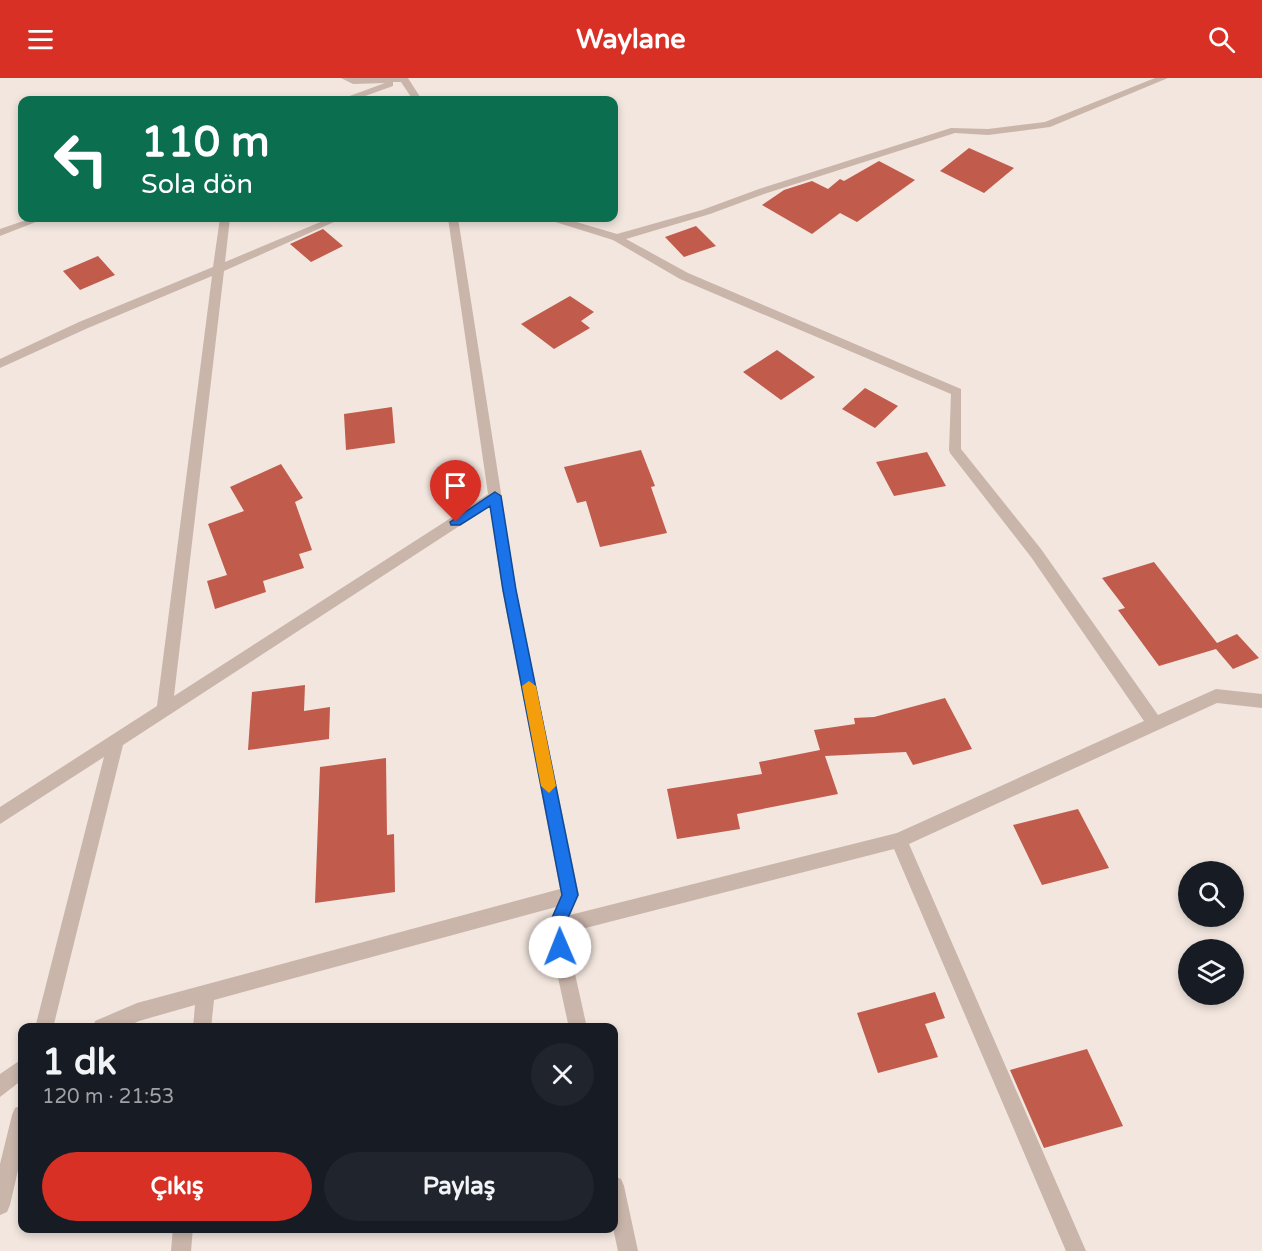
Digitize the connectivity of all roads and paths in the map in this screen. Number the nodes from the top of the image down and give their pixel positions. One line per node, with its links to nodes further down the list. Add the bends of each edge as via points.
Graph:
1 (346, 78): 2 (street)
2 (406, 78): 4 (street); 5 (street)
3 (1163, 78): 12 (street, via 1047,125 988,132 954,130)
4 (358, 96)
5 (415, 96)
6 (30, 222): 11 (street)
7 (224, 222): 13 (street)
8 (328, 222): 13 (street)
9 (454, 222): 15 (street)
10 (566, 222): 12 (street)
11 (0, 233)
12 (617, 238): 18 (street, via 684,276 957,392 954,450 1036,553)
13 (218, 268): 14 (street); 17 (street)
14 (0, 364)
15 (495, 496): 17 (street); 22 (street, via 509,590)
16 (1262, 701): 18 (street, via 1216,696)
17 (164, 711): 19 (street)
18 (1155, 724): 21 (street)
19 (116, 743): 20 (street); 25 (street)
20 (0, 816)
21 (899, 840): 23 (street); 37 (street)
22 (570, 895): 23 (street); 24 (street)
23 (556, 927): 28 (street)
24 (206, 993): 26 (street, via 137,1012); 27 (street)
25 (45, 1023)
26 (113, 1023)
27 (203, 1023)
28 (577, 1023)
29 (18, 1071): 30 (street)
30 (0, 1087)
31 (18, 1131): 32 (street)
32 (0, 1205)
33 (618, 1205): 36 (street)
34 (183, 1233): 35 (street)
35 (181, 1251)
36 (628, 1251)
37 (1076, 1251)

